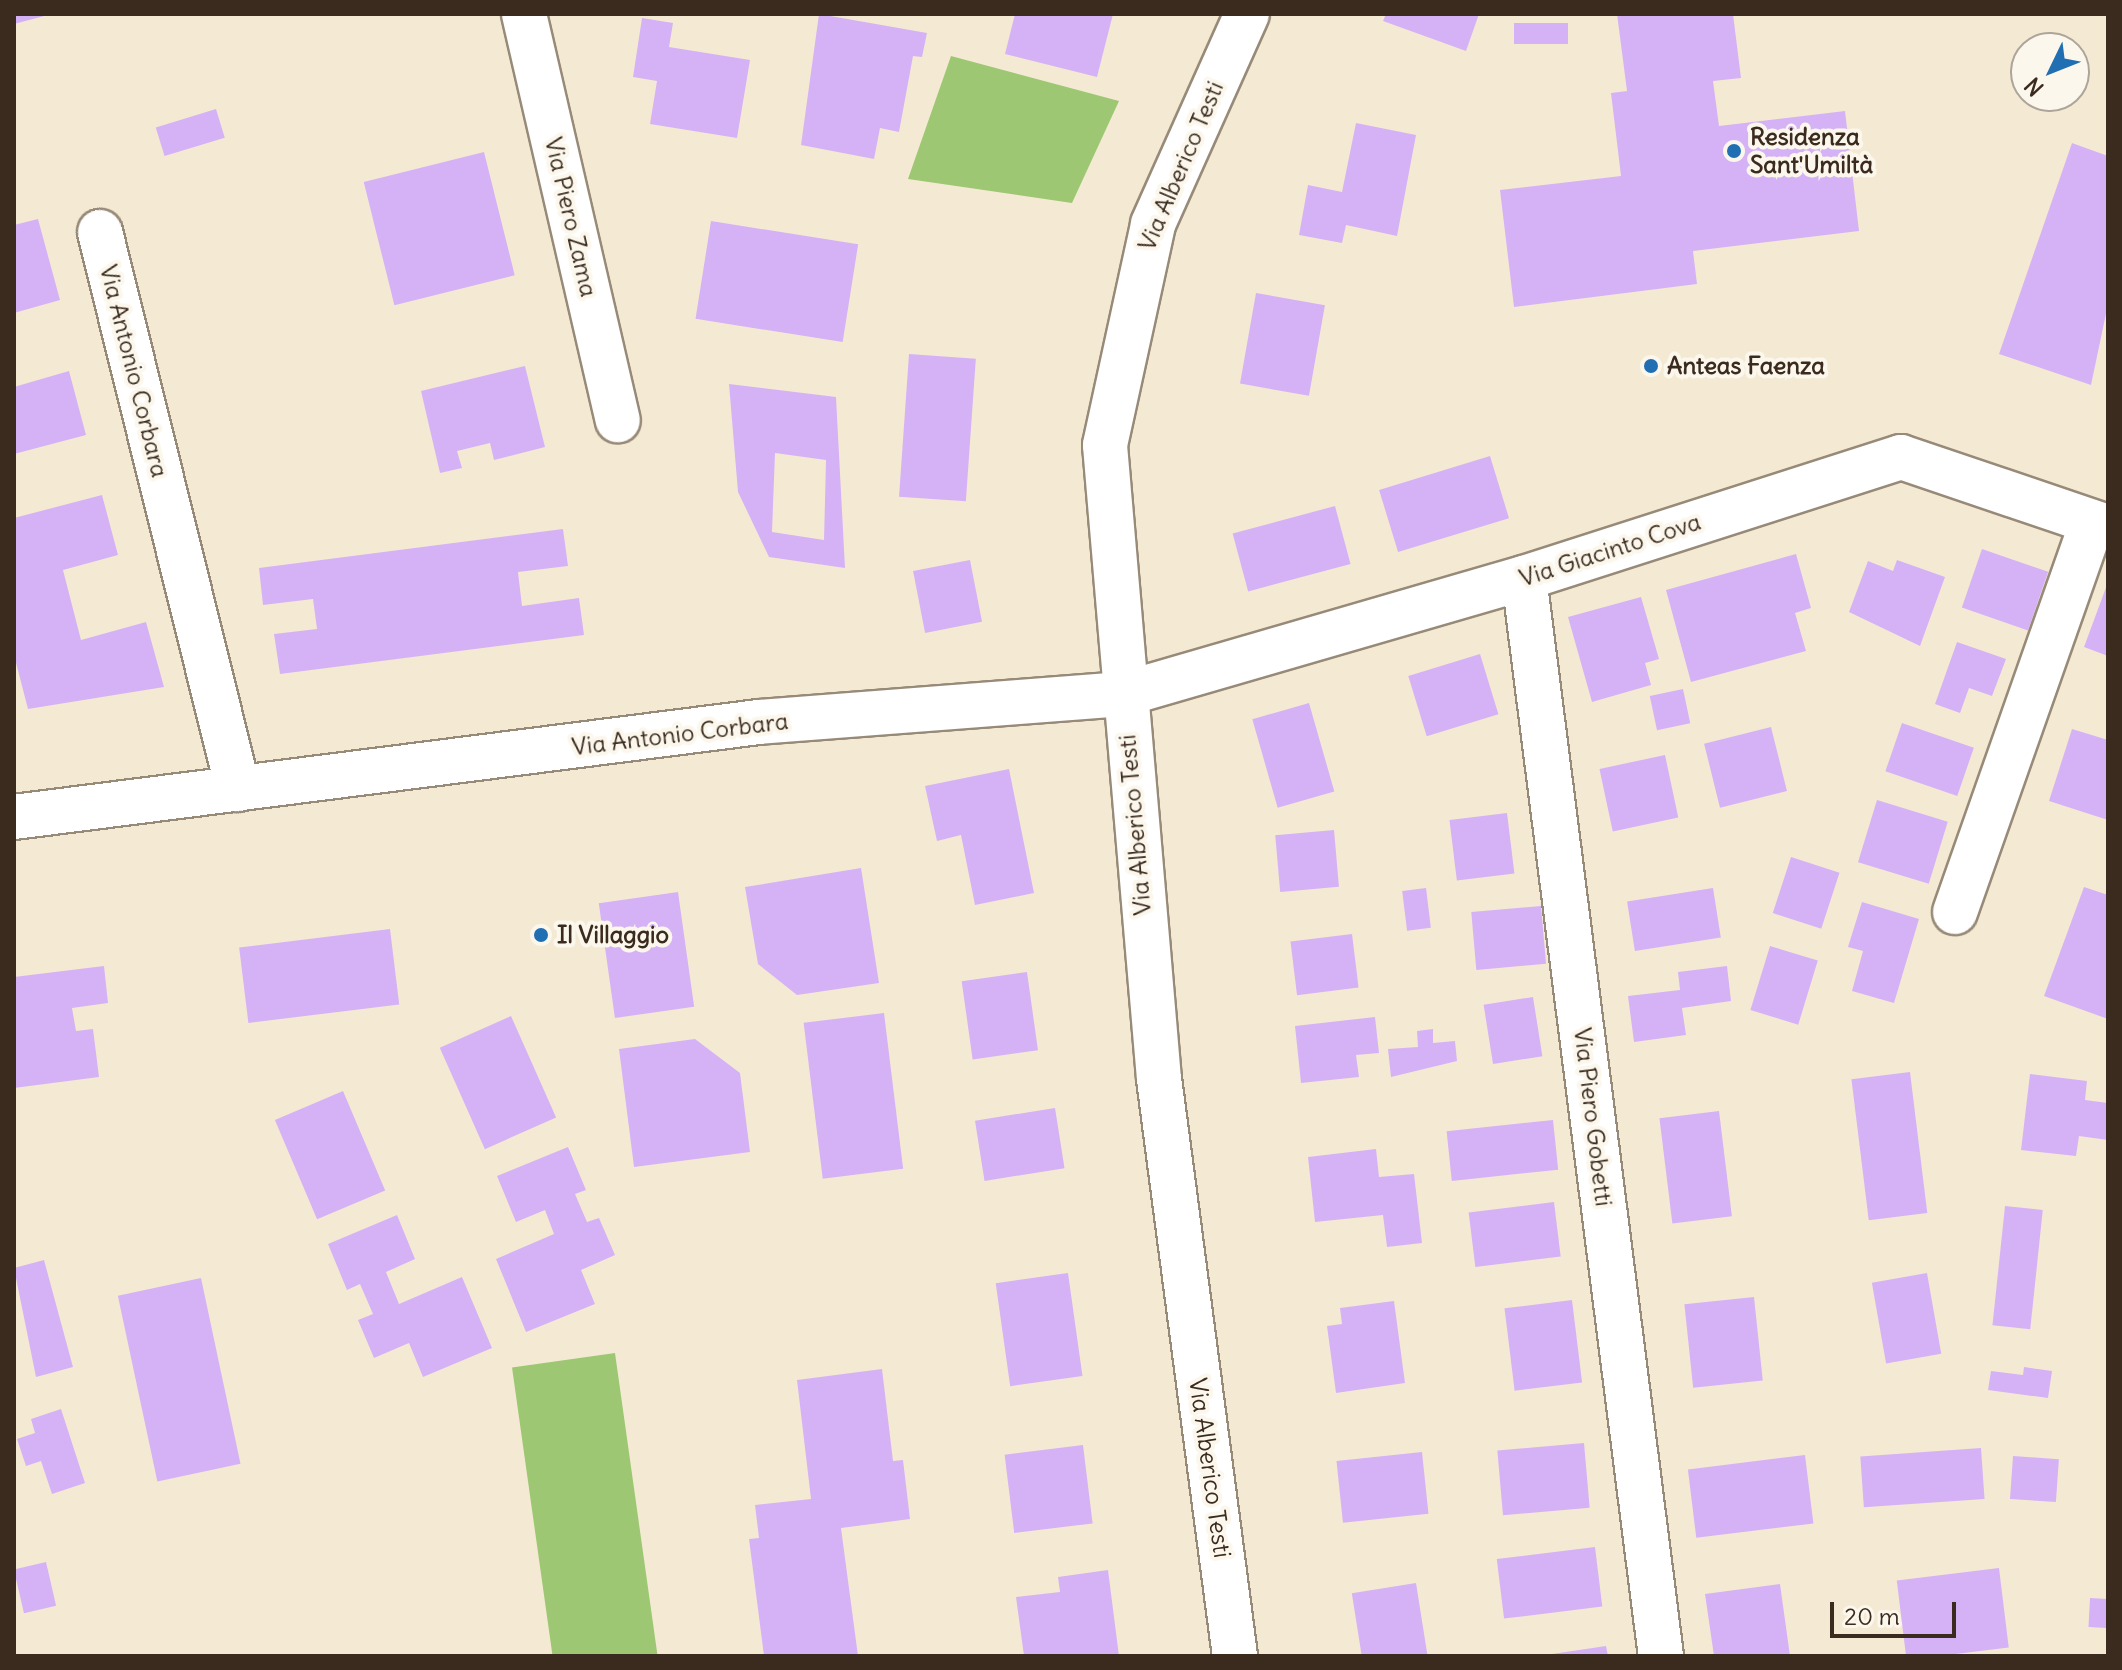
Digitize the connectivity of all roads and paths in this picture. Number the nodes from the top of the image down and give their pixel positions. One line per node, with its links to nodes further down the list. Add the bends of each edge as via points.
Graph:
1 (524, 14): 4 (street, Via Piero Zama)
2 (1247, 14): 7 (street, Via Alberico Testi, via 1153,224 1105,445)
3 (100, 232): 8 (street, Via Antonio Corbara)
4 (618, 420)
5 (2100, 525): 6 (street, Via Giacinto Cova, via 1901,457); 10 (street, Via Giacinto Cova)
6 (1524, 578): 7 (street, Via Giacinto Cova); 12 (street, Via Piero Gobetti)
7 (1124, 694): 8 (street, Via Antonio Corbara, via 759,722); 11 (street, Via Alberico Testi, via 1159,1079)
8 (238, 789): 9 (street, Via Antonio Corbara)
9 (14, 817)
10 (1955, 912)
11 (1235, 1656)
12 (1661, 1656)

